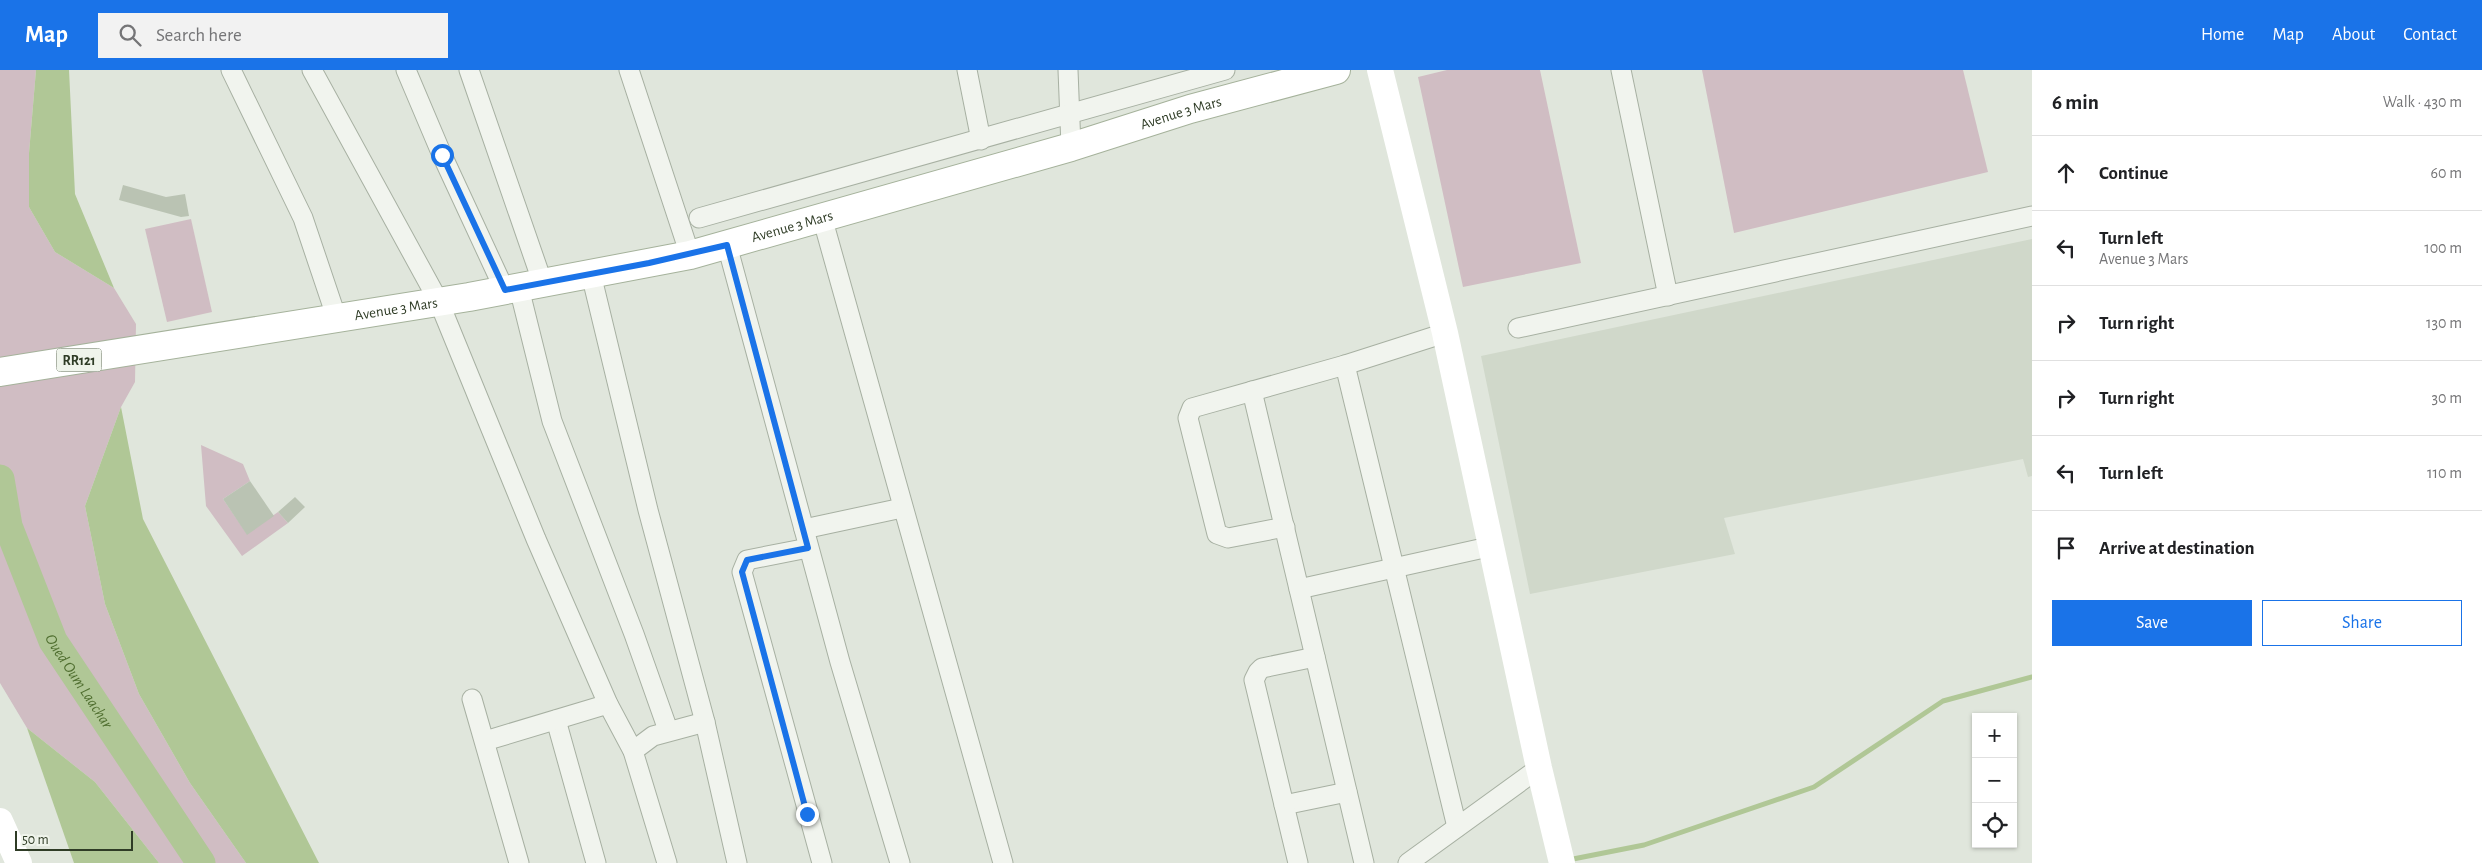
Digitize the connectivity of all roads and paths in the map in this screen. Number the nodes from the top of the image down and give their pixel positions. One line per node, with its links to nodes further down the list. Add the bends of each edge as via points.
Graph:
1 (231, 70): 27 (street, via 303,218)
2 (312, 70): 26 (street)
3 (406, 70): 24 (street, via 442,155)
4 (469, 70): 24 (street)
5 (628, 70): 22 (street)
6 (967, 70): 16 (street)
7 (1068, 70): 15 (street)
8 (1225, 70): 13 (street)
9 (1336, 70): 12 (main road, Avenue 3 Mars / RR121)
10 (1380, 70): 29 (street)
11 (1621, 70): 25 (street)
12 (1308, 74): 14 (main road, Avenue 3 Mars / RR121)
13 (1186, 75): 14 (street); 15 (street)
14 (1190, 109): 17 (main road, Avenue 3 Mars / RR121)
15 (1071, 114): 16 (street); 17 (street)
16 (981, 140): 20 (street)
17 (1071, 147): 19 (main road, Avenue 3 Mars / RR121)
18 (2032, 216): 25 (street)
19 (822, 217): 21 (main road, Avenue 3 Mars / RR121); 33 (street)
20 (700, 218)
21 (727, 245): 22 (main road, Avenue 3 Mars / RR121); 35 (street)
22 (690, 255): 23 (main road, Avenue 3 Mars / RR121)
23 (591, 274): 24 (main road, Avenue 3 Mars / RR121); 44 (street, via 648,510)
24 (522, 287): 26 (main road, Avenue 3 Mars / RR121); 45 (street, via 552,421)
25 (1668, 296): 28 (street)
26 (439, 302): 27 (main road, Avenue 3 Mars / RR121); 42 (street)
27 (337, 319): 31 (main road, Avenue 3 Mars / RR121)
28 (1518, 328)
29 (1445, 333): 30 (street); 36 (street)
30 (1345, 364): 32 (street); 38 (street)
31 (0, 372)
32 (1252, 391): 34 (street); 34 (street, via 1192,408 1188,415 1212,519 1217,534 1223,538)
33 (902, 508): 35 (street); 61 (street)
34 (1285, 527): 39 (street)
35 (804, 529): 37 (street)
36 (1492, 546): 38 (street); 48 (street)
37 (808, 548): 59 (street, via 747,560 742,572); 60 (street)
38 (1395, 569): 39 (street); 52 (street)
39 (1299, 589): 40 (street)
40 (1315, 657): 49 (street); 50 (street, via 1262,668 1255,676 1254,685)
41 (472, 699): 46 (street)
42 (608, 704): 43 (street); 47 (street)
43 (556, 720): 46 (street); 56 (street)
44 (705, 722): 45 (street); 58 (street)
45 (668, 730): 47 (street)
46 (484, 741): 55 (street)
47 (633, 751): 57 (street)
48 (1539, 768): 52 (street); 53 (street)
49 (1347, 792): 50 (street); 63 (street)
50 (1284, 805): 62 (street)
51 (0, 821): 54 (street)
52 (1457, 827): 64 (street)
53 (1559, 852)
54 (19, 863)
55 (519, 863)
56 (596, 863)
57 (667, 863)
58 (737, 863)
59 (822, 863)
60 (900, 863)
61 (1003, 863)
62 (1298, 863)
63 (1364, 863)
64 (1408, 863)

